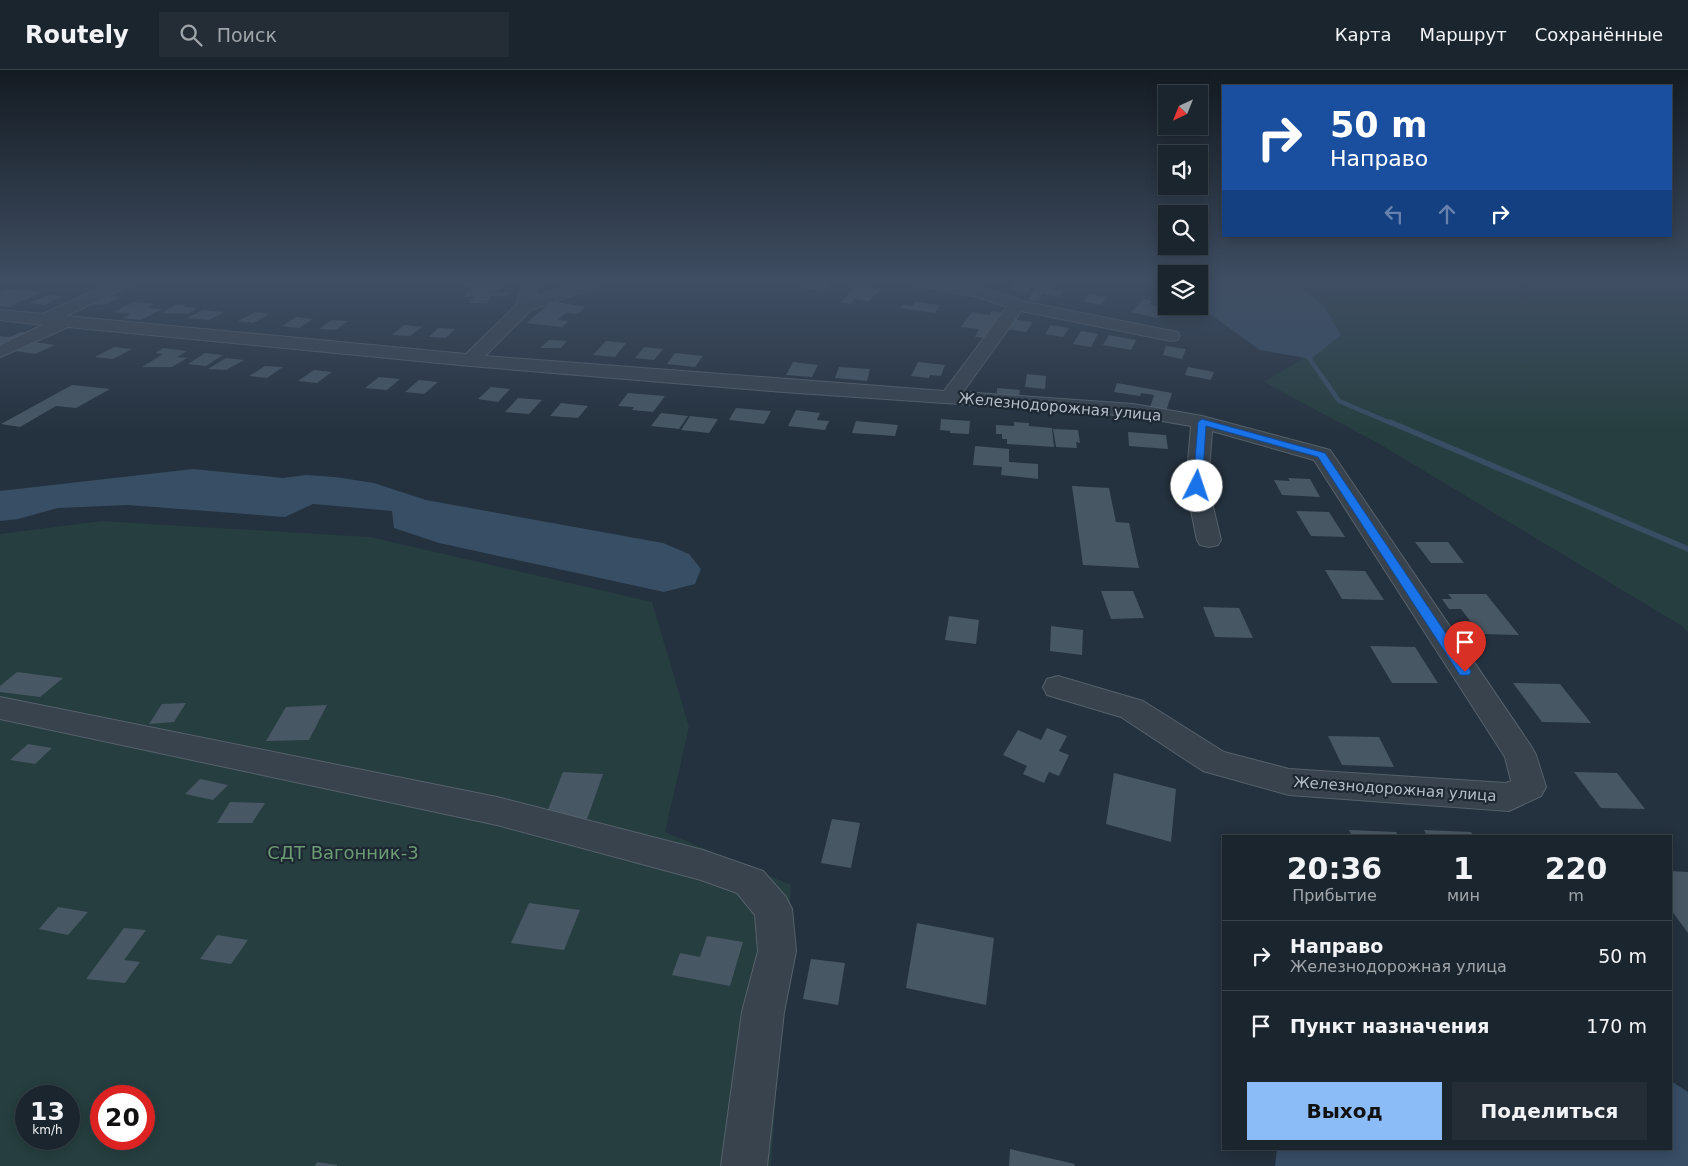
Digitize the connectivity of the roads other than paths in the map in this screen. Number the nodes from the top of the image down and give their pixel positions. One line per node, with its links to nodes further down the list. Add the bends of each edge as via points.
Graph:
1 (40, 333): 7 (street)
2 (183, 333): 8 (street, Железнодорожная улица)
3 (497, 333): 8 (street)
4 (997, 333): 9 (street)
5 (1156, 333): 6 (street)
6 (1171, 336)
7 (0, 352)
8 (470, 360): 9 (street, Железнодорожная улица)
9 (950, 397): 10 (street, Железнодорожная улица, via 1133,410)
10 (1202, 422): 11 (street, via 1197,486); 12 (street, Железнодорожная улица, via 1322,455 1520,755 1529,786 1509,797 1289,782 1214,762 1132,709)
11 (1209, 540)
12 (1058, 687)
13 (0, 708): 14 (street, via 497,811 703,864 750,882 772,909 777,951 763,1012)
14 (744, 1166)

